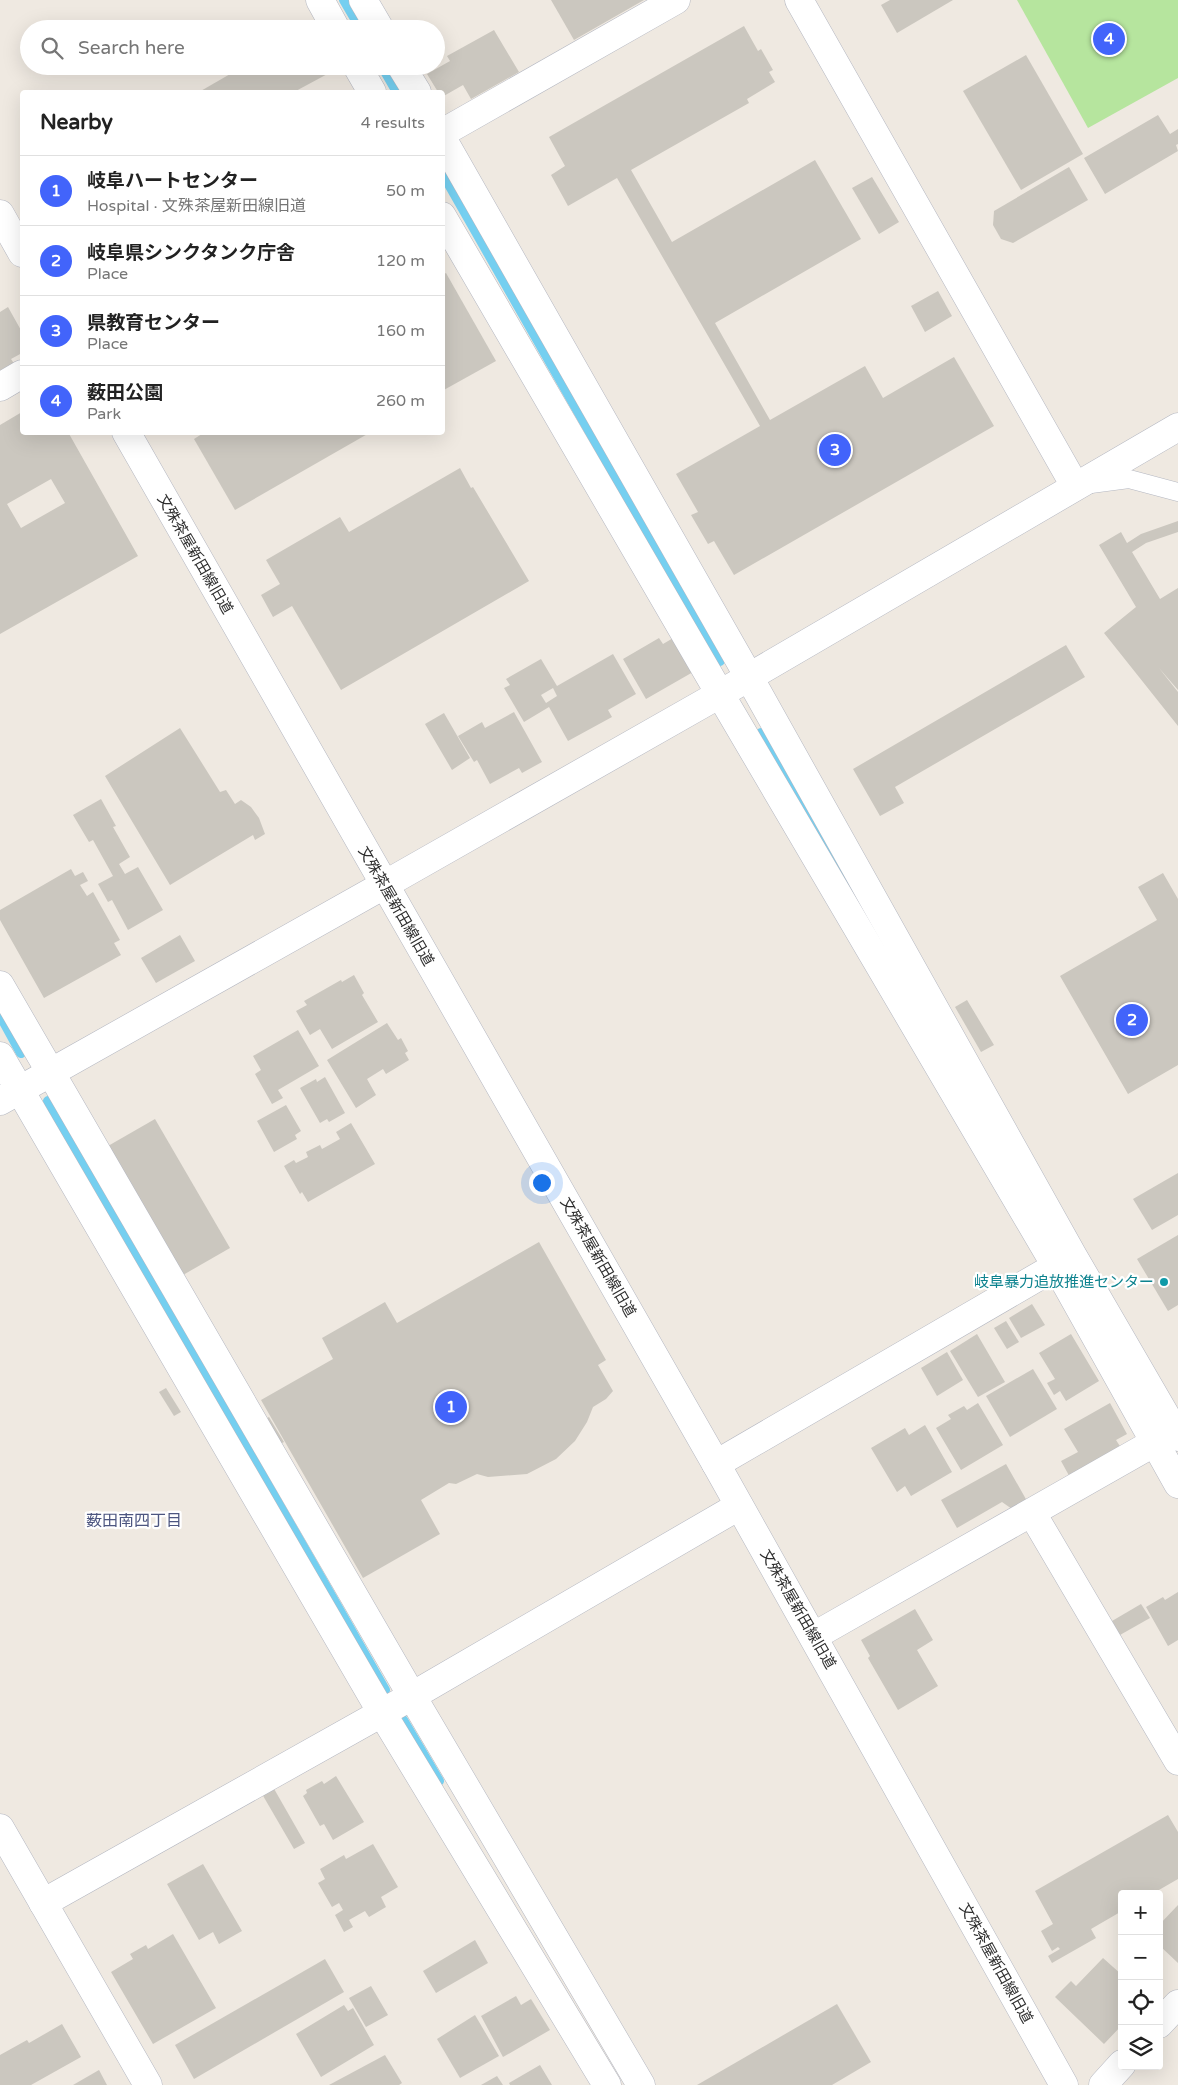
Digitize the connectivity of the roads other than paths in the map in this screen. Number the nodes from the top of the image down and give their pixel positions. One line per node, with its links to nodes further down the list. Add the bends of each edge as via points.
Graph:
1 (320, 0): 5 (street)
2 (363, 0): 6 (street)
3 (676, 0): 11 (street)
4 (799, 0): 20 (street)
5 (331, 20)
6 (375, 20)
7 (362, 75): 9 (street)
8 (406, 75): 10 (street)
9 (371, 90)
10 (415, 90)
11 (445, 131)
12 (445, 143): 22 (street)
13 (0, 214): 15 (street)
14 (445, 221): 23 (street)
15 (20, 249)
16 (20, 375): 17 (street)
17 (0, 387)
18 (1178, 427): 20 (street)
19 (128, 435): 24 (street, 文殊茶屋新田線旧道)
20 (1075, 486): 21 (lane, via 1129,479); 22 (street)
21 (1178, 492)
22 (749, 677): 23 (street); 29 (street)
23 (720, 694): 24 (street); 29 (street)
24 (384, 885): 27 (street); 31 (street, 文殊茶屋新田線旧道)
25 (0, 985): 27 (street)
26 (0, 1056): 28 (street)
27 (49, 1072): 28 (street); 36 (street)
28 (10, 1095): 37 (street)
29 (1065, 1261): 30 (street); 31 (street)
30 (1169, 1437): 32 (street); 34 (street)
31 (716, 1464): 33 (street, 文殊茶屋新田線旧道)
32 (1178, 1484)
33 (738, 1506): 35 (street, 文殊茶屋新田線旧道); 36 (street)
34 (1032, 1512): 35 (street); 38 (street)
35 (814, 1636): 47 (street, 文殊茶屋新田線旧道)
36 (412, 1696): 37 (street); 46 (street)
37 (382, 1713): 40 (street); 45 (street)
38 (1178, 1761)
39 (0, 1828): 40 (street)
40 (43, 1903): 44 (street)
41 (1178, 2004): 42 (street)
42 (1163, 2020)
43 (1118, 2068): 48 (street)
44 (148, 2085)
45 (607, 2085)
46 (641, 2085)
47 (1064, 2085)
48 (1103, 2085)

